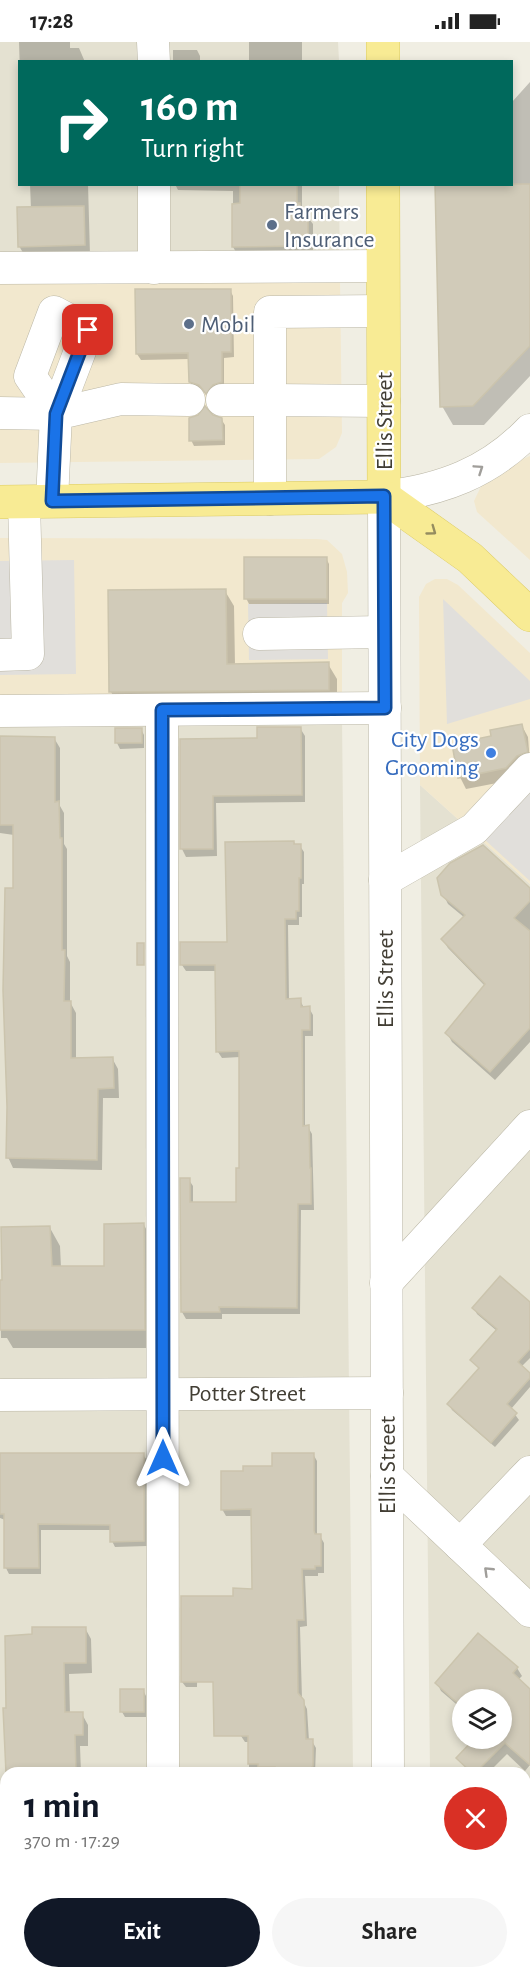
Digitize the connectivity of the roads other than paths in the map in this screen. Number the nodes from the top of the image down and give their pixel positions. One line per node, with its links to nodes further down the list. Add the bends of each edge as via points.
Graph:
1 (153, 42): 3 (street)
2 (383, 42): 4 (main road)
3 (154, 60)
4 (383, 60)
5 (154, 186): 9 (street)
6 (383, 186): 7 (main road, Ellis Street)
7 (383, 266): 9 (street); 10 (main road, Ellis Street)
8 (0, 268): 9 (street)
9 (154, 268)
10 (383, 311): 13 (street, via 270,312); 14 (main road, Ellis Street)
11 (189, 400): 16 (street, via 121,399)
12 (222, 400): 13 (street)
13 (270, 400): 14 (street); 19 (street)
14 (384, 400): 18 (main road, Ellis Street)
15 (0, 413): 16 (street)
16 (56, 414): 20 (street)
17 (530, 430): 18 (street, one-way to 17, via 418,493 468,477 518,443)
18 (384, 496): 19 (main road); 21 (main road, one-way to 21, via 470,558); 22 (street, Ellis Street)
19 (270, 499): 20 (main road)
20 (25, 502): 24 (street, via 28,654)
21 (530, 615)
22 (384, 632): 23 (street); 25 (street, Ellis Street)
23 (259, 634)
24 (0, 655)
25 (385, 708): 26 (street); 29 (street, Ellis Street)
26 (162, 710): 27 (street); 33 (street)
27 (0, 711)
28 (530, 769): 29 (street, via 474,829)
29 (385, 880): 31 (street, Ellis Street)
30 (530, 1126): 31 (street)
31 (386, 1284): 32 (street, Ellis Street)
32 (387, 1393): 33 (street, Potter Street); 36 (street, Ellis Street)
33 (163, 1394): 34 (street, Potter Street); 39 (street)
34 (0, 1395)
35 (530, 1472): 37 (street)
36 (387, 1476): 37 (street); 40 (street, Ellis Street)
37 (460, 1545): 38 (street, one-way to 37)
38 (530, 1611)
39 (163, 1767)
40 (388, 1767)

